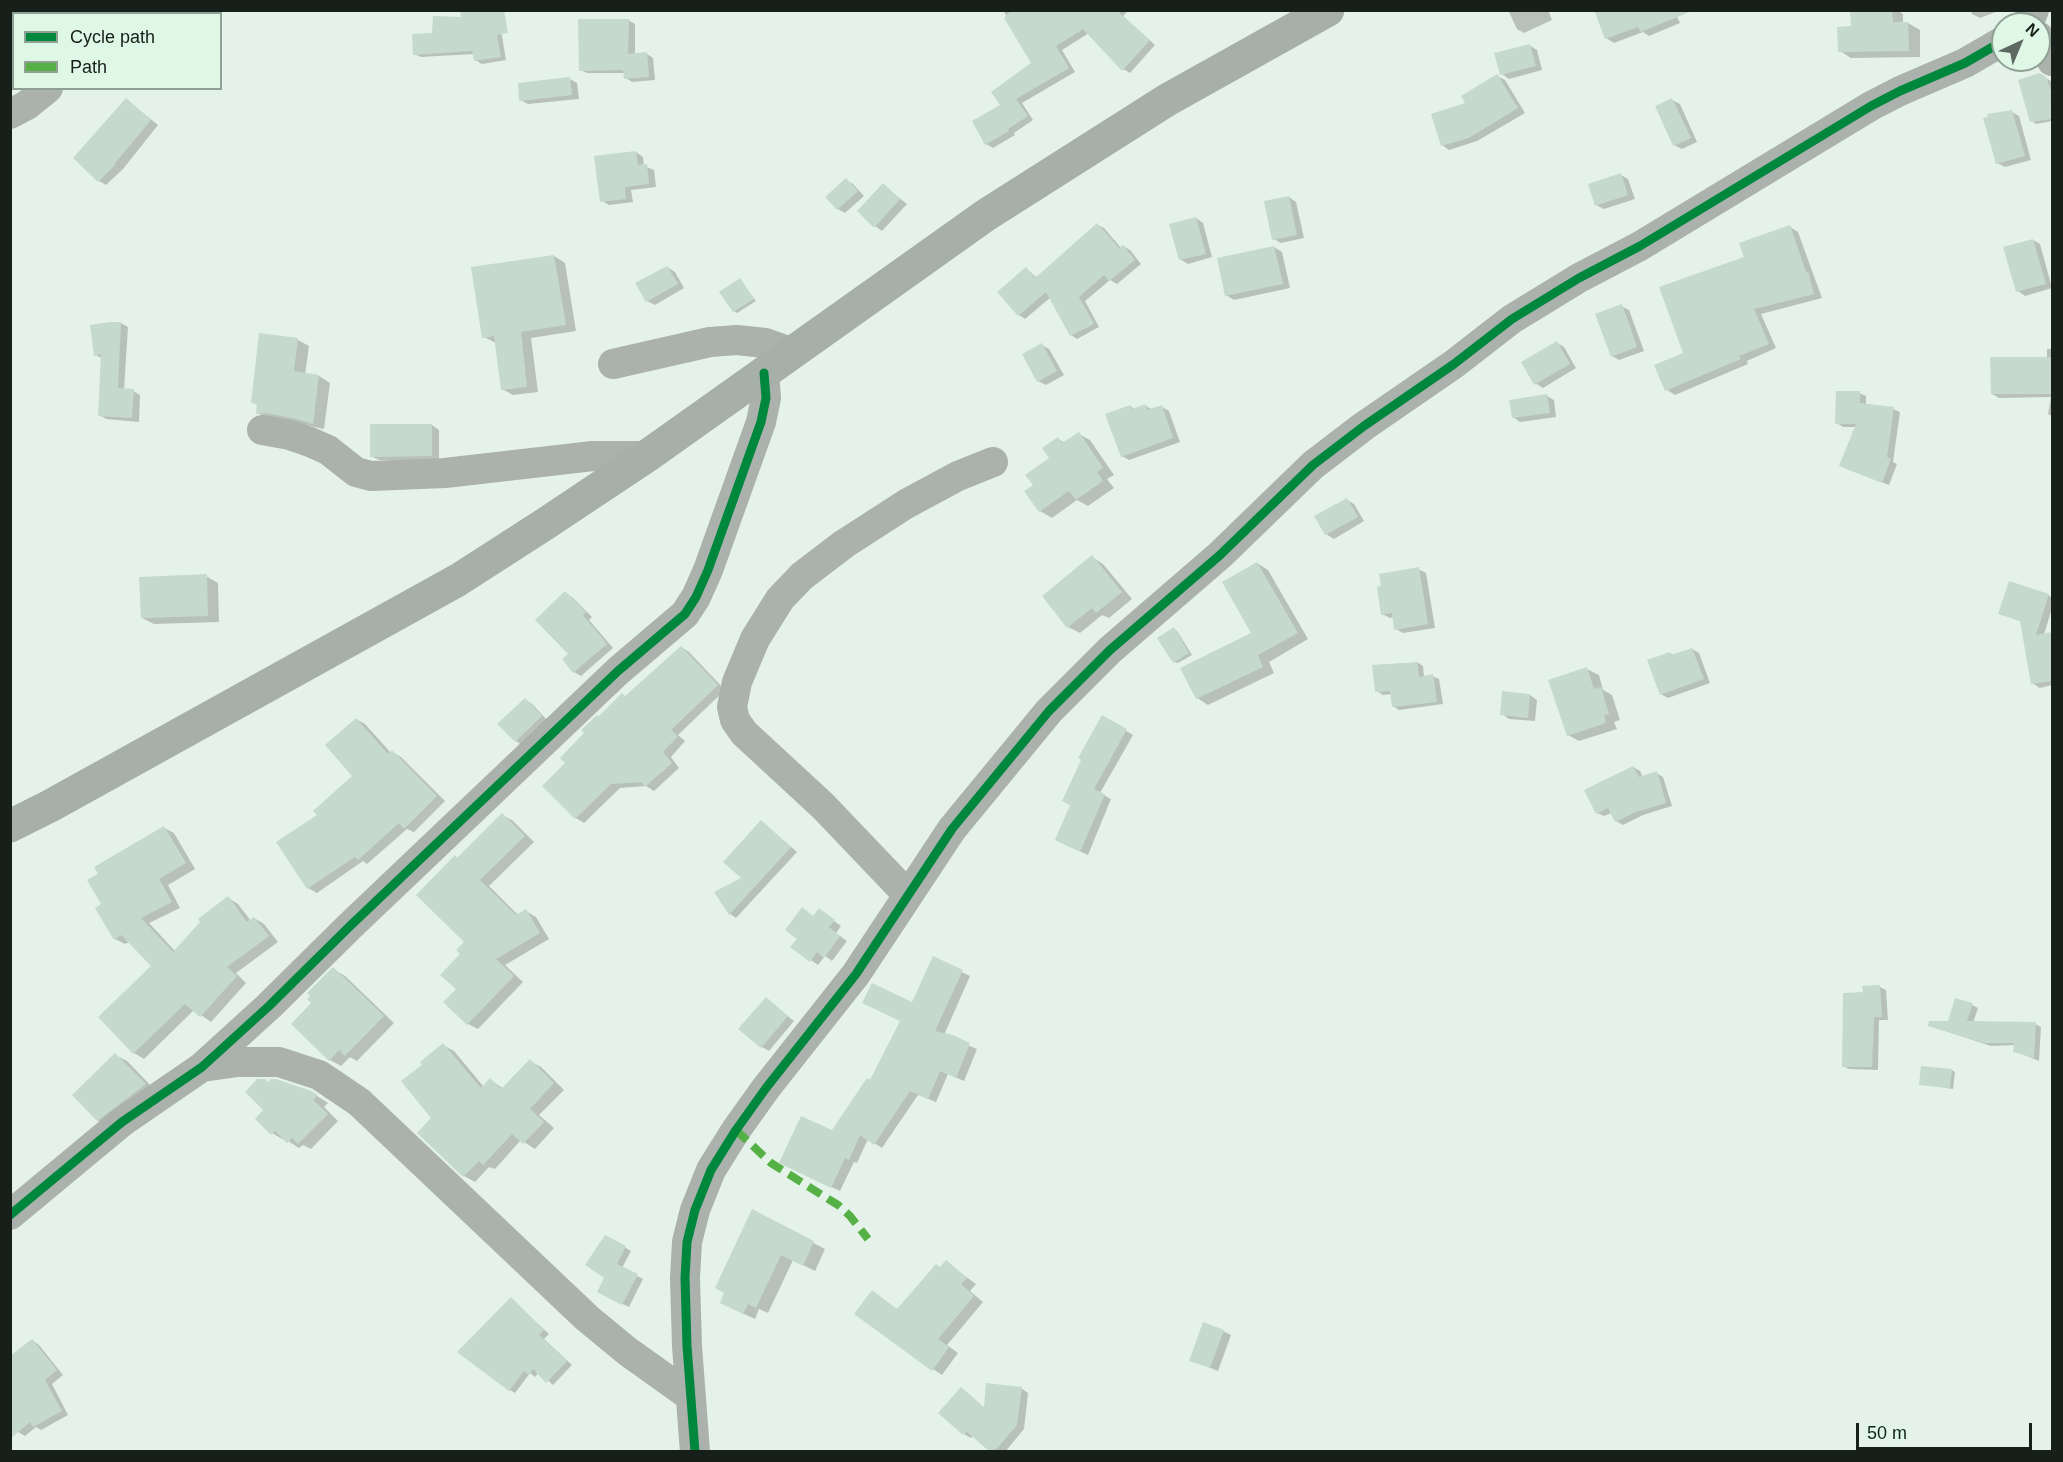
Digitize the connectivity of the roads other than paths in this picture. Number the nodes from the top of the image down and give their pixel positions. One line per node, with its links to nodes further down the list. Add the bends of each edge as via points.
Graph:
1 (1328, 10): 5 (highway, via 1167,100 1072,159 921,260)
2 (1991, 48): 12 (street, via 1871,106 1640,246 1579,278 1512,319 1336,447 1110,650 1049,711 952,829)
3 (46, 90): 4 (street)
4 (10, 114)
5 (793, 353): 6 (street, via 765,343 737,340 710,342); 7 (highway)
6 (613, 364)
7 (764, 373): 9 (highway); 13 (street, via 766,398 761,422 708,570 685,614 618,671)
8 (262, 430): 9 (street, via 310,442 328,450 356,472 371,476 445,473 593,456)
9 (647, 456): 11 (highway, via 458,580)
10 (993, 462): 12 (street, via 906,504 802,576 780,599 754,639 732,707 744,733)
11 (10, 826)
12 (908, 895): 15 (street, via 856,974 766,1088 711,1170 694,1210 687,1242)
13 (202, 1067): 14 (street, via 122,1122); 15 (street, via 279,1062 319,1075 359,1102 587,1318)
14 (10, 1215)
15 (690, 1396): 16 (street)
16 (695, 1452)

